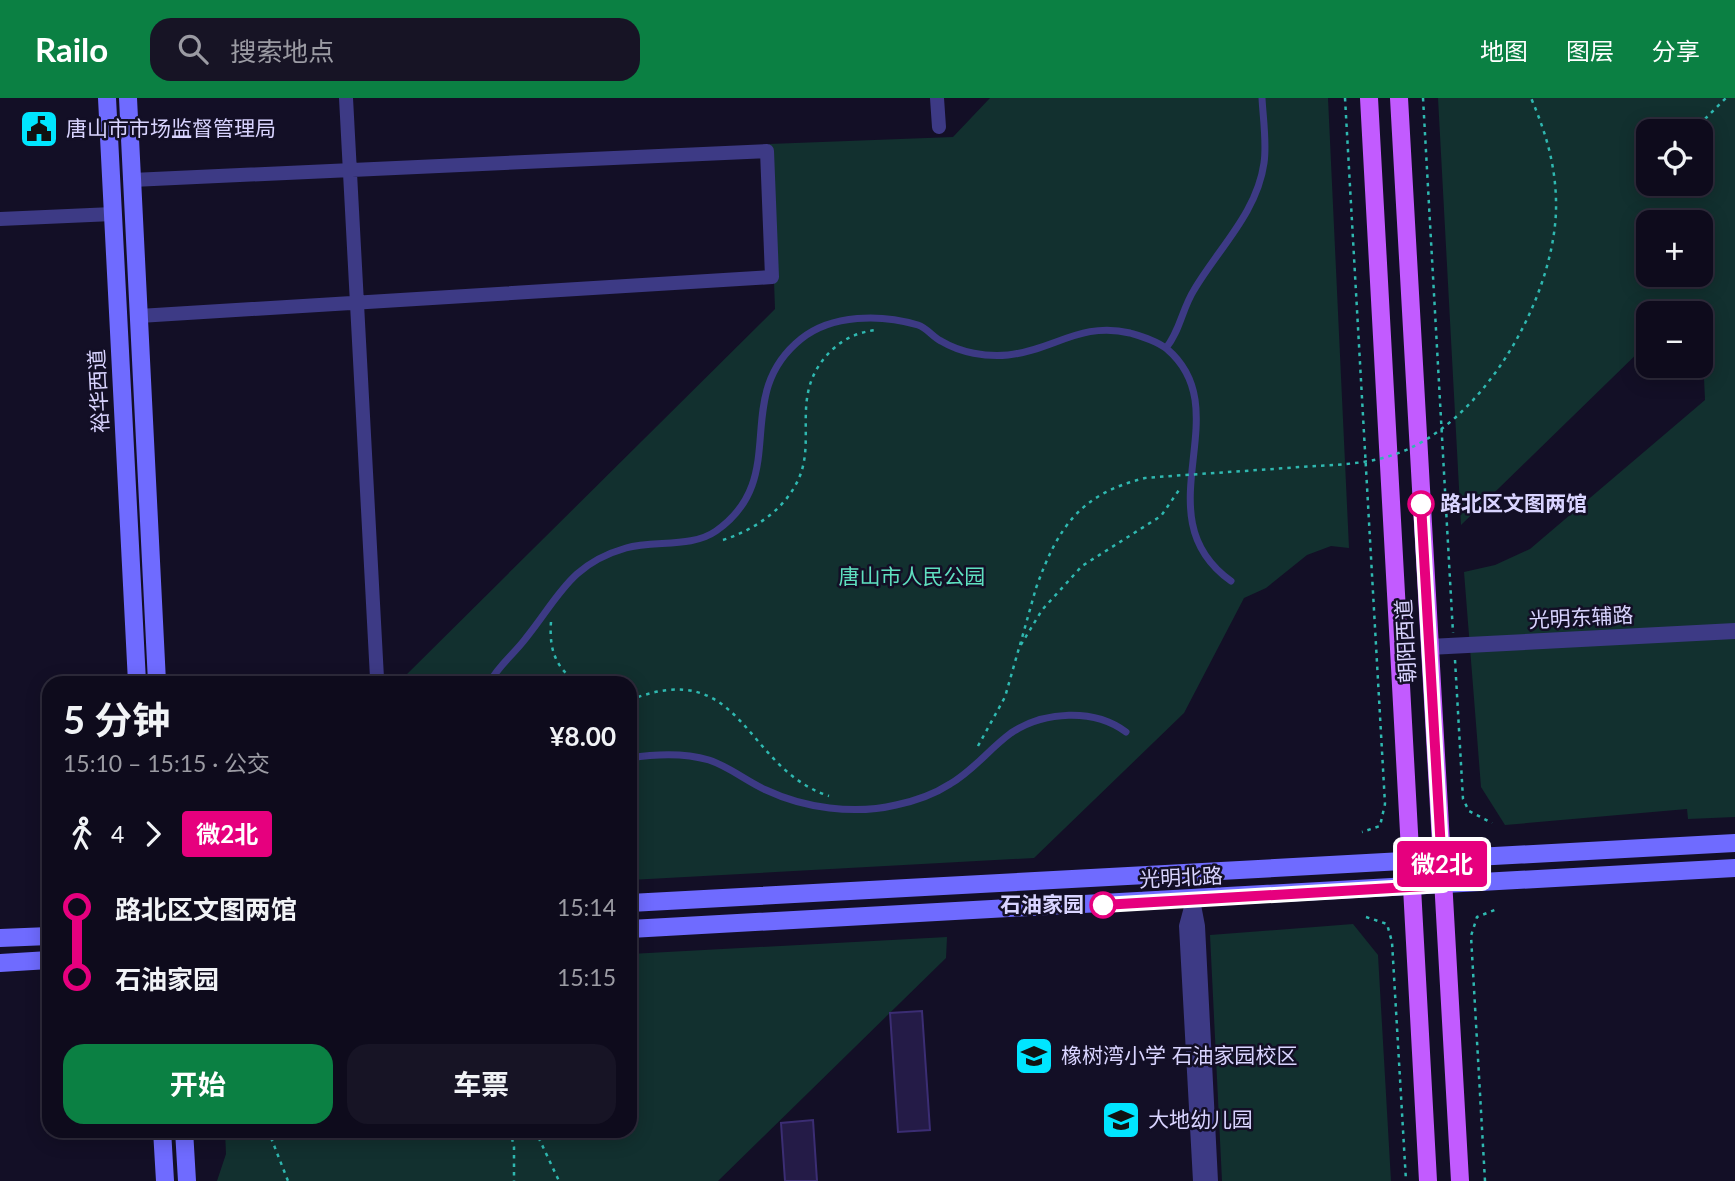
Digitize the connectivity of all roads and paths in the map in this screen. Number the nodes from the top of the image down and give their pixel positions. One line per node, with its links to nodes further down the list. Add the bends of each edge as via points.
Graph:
1 (107, 98): 16 (main road, 裕华西道)
2 (128, 98): 15 (main road, 裕华西道)
3 (346, 98): 14 (street)
4 (937, 98): 13 (street)
5 (1262, 98): 21 (lane, via 1265,163 1244,220 1185,305 1176,336)
6 (1345, 98): 41 (path, via 1385,804 1380,826)
7 (1369, 98): 44 (main road, 朝阳西道)
8 (1399, 98): 28 (main road, 朝阳西道)
9 (1423, 98): 27 (path)
10 (1531, 98): 29 (path, bridge, via 1550,146 1556,211 1553,237 1516,339 1461,414 1412,447 1368,461 1145,478 1120,484 1079,509 1056,539)
11 (1726, 98): 12 (path)
12 (1705, 119)
13 (939, 127)
14 (350, 170): 15 (street); 18 (street); 18 (street, via 767,150 772,277)
15 (132, 180): 19 (main road, 裕华西道)
16 (113, 214): 17 (street); 30 (main road, 裕华西道)
17 (0, 219)
18 (357, 303): 19 (street); 32 (street)
19 (139, 316): 31 (main road, 裕华西道)
20 (884, 329): 23 (path, via 842,340 824,357 807,393 802,466 796,485 769,516)
21 (1166, 348): 24 (lane, via 1180,364 1195,405 1197,430 1188,491 1191,520 1205,555); 33 (lane, via 1115,329 1095,329 1028,352 984,355 900,321 850,320 816,329 785,355 774,372 760,416 755,485 735,513 713,533 687,541 625,548 584,568 560,588)
22 (1185, 470): 29 (path, via 1179,492 1161,516 1082,566 1042,610)
23 (720, 541)
24 (1231, 581)
25 (554, 615): 34 (path, via 552,650 558,665)
26 (1735, 631): 27 (street, 光明东辅路)
27 (1454, 646): 28 (street, 光明东辅路); 40 (path, via 1463,799 1469,811)
28 (1429, 647): 43 (main road, 朝阳西道)
29 (1019, 648): 37 (path, via 1000,709)
30 (137, 676)
31 (157, 676)
32 (377, 676)
33 (495, 676)
34 (570, 676)
35 (637, 698): 39 (path, via 686,689 709,695 727,706 797,780)
36 (1126, 732): 38 (lane, via 1093,716 1066,715 1035,722 1011,733 973,768 929,796 856,810 816,806 766,790 709,760)
37 (974, 752)
38 (637, 757)
39 (840, 800)
40 (1492, 822)
41 (1362, 832)
42 (1735, 842): 43 (main road, 光明北路)
43 (1441, 858): 44 (main road, 光明北路); 46 (main road, 朝阳西道)
44 (1409, 860): 47 (main road, 朝阳西道); 49 (main road, 光明北路)
45 (1735, 869): 46 (main road, 光明北路)
46 (1443, 885): 47 (main road, 光明北路); 71 (main road, 朝阳西道)
47 (1410, 887): 48 (main road, 光明北路); 70 (main road, 朝阳西道)
48 (1193, 900): 52 (main road, 光明北路); 67 (street, via 1186,926); 68 (street)
49 (637, 903)
50 (1497, 909): 72 (path, via 1477,917 1471,936)
51 (1366, 917): 69 (path, via 1387,924 1392,942)
52 (637, 929)
53 (42, 936): 54 (main road)
54 (0, 938)
55 (42, 960): 56 (main road)
56 (0, 963)
57 (163, 1138): 62 (main road)
58 (184, 1138): 63 (main road)
59 (271, 1138): 64 (path)
60 (512, 1138): 65 (path)
61 (539, 1138): 66 (path)
62 (166, 1181)
63 (187, 1181)
64 (288, 1181)
65 (514, 1181)
66 (559, 1181)
67 (1200, 1181)
68 (1211, 1181)
69 (1406, 1181)
70 (1428, 1181)
71 (1460, 1181)
72 (1485, 1181)

